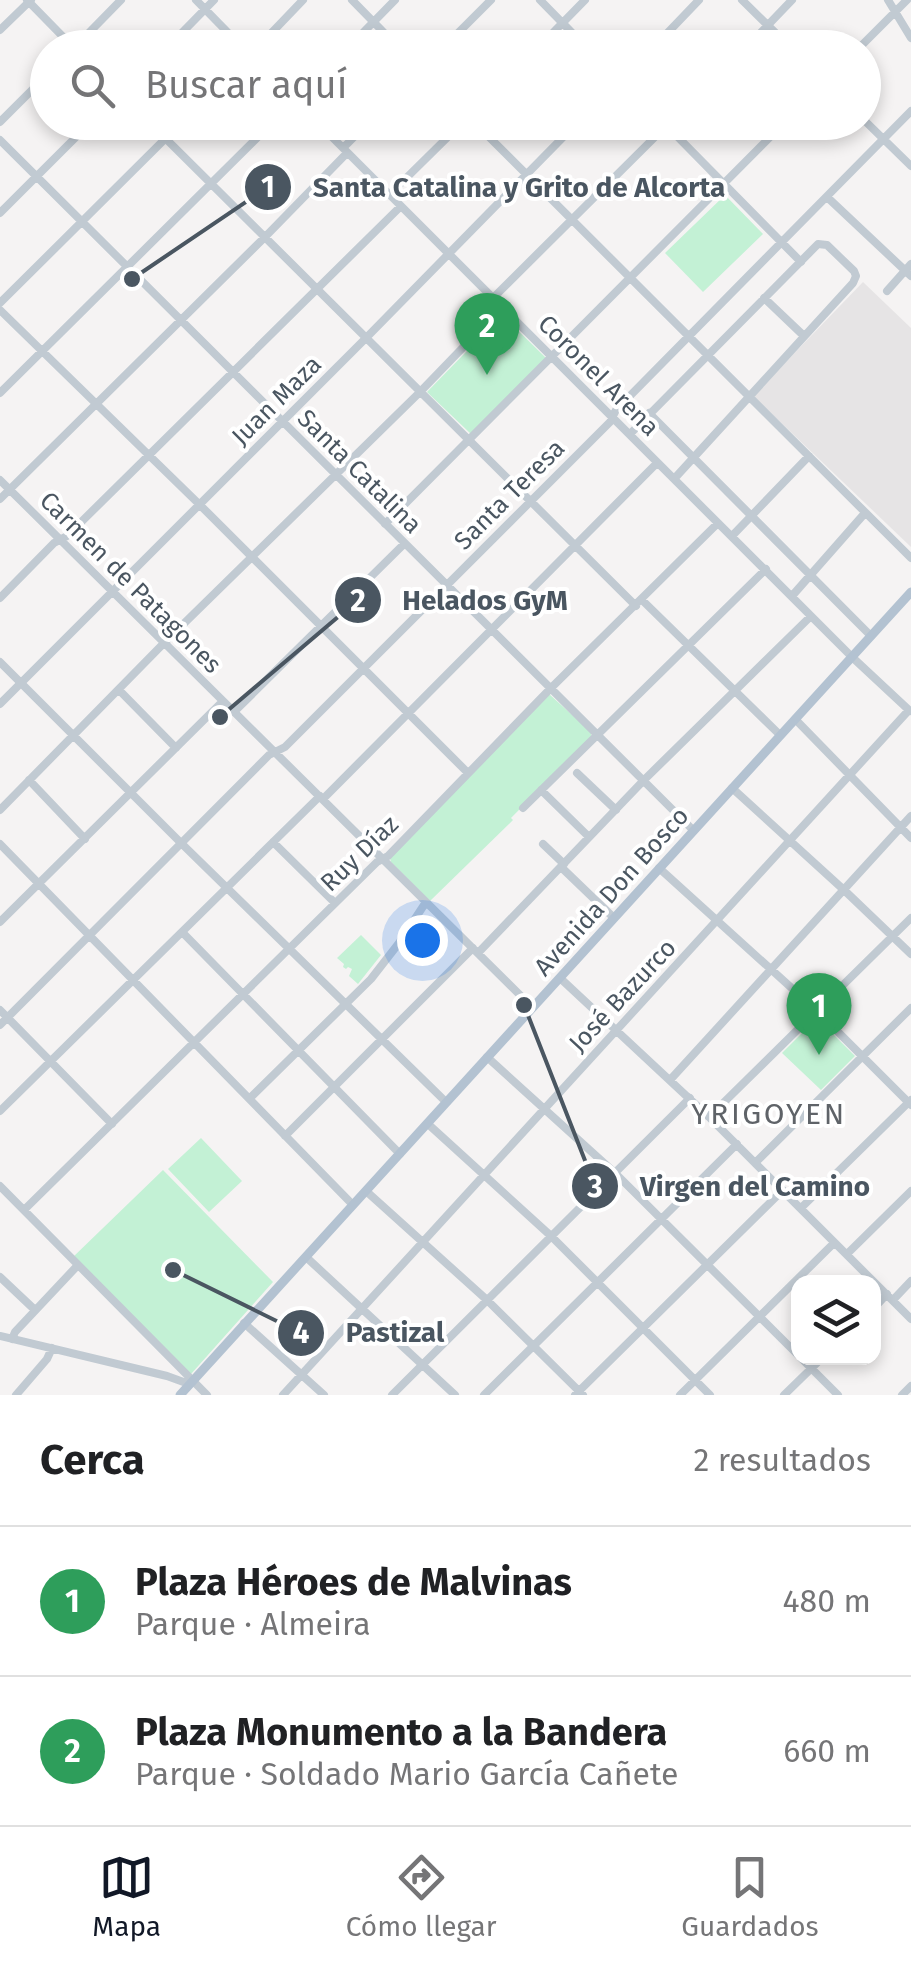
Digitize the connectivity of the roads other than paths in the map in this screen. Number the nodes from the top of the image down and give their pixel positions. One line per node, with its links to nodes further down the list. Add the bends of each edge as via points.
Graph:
1 (121, 0): 23 (street)
2 (196, 0): 16 (street)
3 (214, 0): 16 (street)
4 (304, 0): 26 (street)
5 (352, 0): 18 (street)
6 (396, 0): 18 (street)
7 (491, 0): 29 (street)
8 (540, 0): 19 (street)
9 (586, 0): 19 (street)
10 (700, 0): 32 (street)
11 (742, 0): 20 (street)
12 (792, 0): 20 (street)
13 (888, 0): 17 (street)
14 (906, 0): 17 (street)
15 (29, 1): 21 (street); 22 (street)
16 (206, 9): 24 (street); 25 (street)
17 (895, 12): 35 (street); 36 (street)
18 (374, 22): 27 (street); 28 (street)
19 (563, 23): 30 (street); 31 (street)
20 (768, 26): 33 (street); 34 (street)
21 (0, 30)
22 (57, 30)
23 (92, 30)
24 (185, 30)
25 (226, 30)
26 (275, 30)
27 (366, 30)
28 (382, 30)
29 (461, 30)
30 (556, 30)
31 (570, 30)
32 (670, 30)
33 (764, 30)
34 (772, 30)
35 (877, 30)
36 (911, 38)
37 (30, 92): 39 (street)
38 (911, 111): 53 (street, Santa Teresa)
39 (0, 122)
40 (0, 140): 57 (street, Santa Catalina)
41 (73, 140): 57 (street)
42 (165, 140): 65 (street)
43 (167, 140): 58 (street)
44 (255, 140): 58 (street)
45 (335, 140): 54 (street, Coronel Arena)
46 (353, 140): 54 (street)
47 (445, 140): 60 (street)
48 (492, 140): 56 (street)
49 (560, 140): 56 (street, Juan Maza)
50 (651, 140): 64 (street)
51 (682, 140): 59 (street)
52 (767, 140): 59 (street)
53 (883, 140): 55 (street); 61 (street, Santa Teresa)
54 (345, 150): 60 (street, Coronel Arena); 66 (street)
55 (911, 166)
56 (526, 174): 64 (street); 68 (street, Juan Maza)
57 (36, 177): 63 (street); 65 (street, Santa Catalina)
58 (212, 184): 66 (street); 70 (street)
59 (723, 184): 67 (street); 72 (street)
60 (390, 194): 62 (street, Coronel Arena)
61 (827, 196): 67 (street, Santa Teresa); 71 (street)
62 (401, 206): 68 (street, Coronel Arena); 73 (street)
63 (0, 213)
64 (572, 221): 72 (street); 75 (street)
65 (82, 222): 70 (street, Santa Catalina); 77 (street)
66 (265, 237): 73 (street); 79 (street)
67 (780, 242): 69 (street); 80 (street, Santa Teresa)
68 (450, 254): 75 (street, Coronel Arena); 82 (street, Juan Maza)
69 (801, 262): 76 (street); 81 (street, via 818,244 828,244 856,276)
70 (127, 268): 79 (street, Santa Catalina); 83 (street)
71 (909, 270): 74 (street)
72 (629, 278): 80 (street); 84 (street)
73 (318, 288): 82 (street); 86 (street)
74 (887, 291)
75 (494, 297): 78 (street, Coronel Arena)
76 (764, 298): 81 (street); 85 (street)
77 (0, 306): 83 (street)
78 (503, 306): 84 (street, Coronel Arena); 87 (street)
79 (180, 320): 86 (street, Santa Catalina); 90 (street)
80 (688, 336): 85 (street); 92 (street, Santa Teresa)
81 (804, 336): 89 (street)
82 (366, 338): 87 (street); 93 (street, Juan Maza)
83 (42, 352): 88 (street); 90 (street)
84 (553, 356): 92 (street, Coronel Arena); 95 (street)
85 (708, 356): 89 (street); 91 (street)
86 (234, 372): 93 (street, Santa Catalina); 96 (street)
87 (420, 392): 95 (street); 100 (street)
88 (0, 394)
89 (749, 397): 97 (street); 98 (street)
90 (96, 404): 96 (street); 103 (street)
91 (649, 414): 94 (street); 98 (street)
92 (613, 417): 94 (street, Coronel Arena); 105 (street, Santa Teresa)
93 (283, 422): 100 (street, Santa Catalina); 106 (street, Juan Maza)
94 (630, 434): 99 (street, Coronel Arena)
95 (469, 440): 105 (street); 110 (street)
96 (150, 456): 106 (street); 112 (street)
97 (808, 456): 107 (street); 108 (street)
98 (693, 457): 101 (street); 108 (street)
99 (658, 463): 101 (street, Coronel Arena); 114 (street)
100 (336, 474): 110 (street, Santa Catalina); 115 (street)
101 (674, 479): 109 (street, Coronel Arena)
102 (0, 480): 103 (street, Carmen de Patagones)
103 (10, 490): 104 (street); 112 (street, Carmen de Patagones)
104 (0, 499)
105 (530, 501): 114 (street); 119 (street, Santa Teresa)
106 (200, 505): 115 (street); 120 (street, Juan Maza)
107 (865, 513): 116 (street); 118 (street)
108 (752, 515): 111 (street); 118 (street)
109 (718, 522): 111 (street, Coronel Arena); 124 (street, Ruy Díaz)
110 (386, 524): 113 (street, Santa Catalina)
111 (732, 536): 117 (street, Coronel Arena)
112 (61, 539): 120 (street, Carmen de Patagones); 123 (street)
113 (404, 544): 119 (street, Santa Catalina); 126 (street)
114 (576, 546): 124 (street); 127 (street)
115 (253, 558): 126 (street); 129 (street)
116 (911, 558)
117 (766, 570): 121 (street, Coronel Arena); 130 (street)
118 (810, 576): 121 (street); 128 (street)
119 (446, 584): 127 (street, Santa Catalina); 133 (street, Santa Teresa)
120 (114, 592): 129 (street, Carmen de Patagones); 134 (street, Juan Maza)
121 (792, 596): 125 (street, Coronel Arena)
122 (910, 596): 128 (main road, Avenida Don Bosco)
123 (0, 598)
124 (639, 603): 130 (street); 135 (street, Ruy Díaz)
125 (811, 616): 131 (street, Coronel Arena); 137 (street)
126 (320, 625): 133 (street); 141 (street)
127 (492, 630): 135 (street, Santa Catalina); 142 (street)
128 (871, 636): 131 (main road, Avenida Don Bosco)
129 (164, 643): 136 (street); 138 (street, Carmen de Patagones)
130 (687, 645): 137 (street); 144 (street)
131 (852, 657): 140 (street, Coronel Arena); 143 (main road, Avenida Don Bosco)
132 (0, 662): 134 (street)
133 (363, 668): 142 (street); 148 (street, Santa Teresa)
134 (22, 682): 139 (street, Juan Maza); 145 (street)
135 (550, 689): 144 (street, Santa Catalina); 149 (street, Ruy Díaz)
136 (119, 690): 145 (street); 147 (street)
137 (734, 690): 146 (street); 153 (street)
138 (222, 702): 141 (street, Carmen de Patagones); 147 (street)
139 (0, 704)
140 (909, 706): 151 (street, José Bazurco)
141 (234, 712): 148 (street, Carmen de Patagones)
142 (409, 714): 149 (street); 157 (street)
143 (794, 719): 146 (main road, Avenida Don Bosco); 151 (street)
144 (598, 734): 153 (street, Santa Catalina); 155 (street)
145 (74, 735): 152 (street); 156 (street)
146 (780, 735): 154 (main road, Avenida Don Bosco)
147 (176, 748): 156 (street)
148 (274, 752): 157 (street, Carmen de Patagones); 169 (street, Santa Teresa)
149 (468, 773): 172 (street, Ruy Díaz)
150 (577, 773): 160 (street)
151 (849, 776): 162 (street); 167 (street, José Bazurco)
152 (29, 780): 159 (street); 166 (street)
153 (644, 780): 160 (street); 163 (street, Santa Catalina)
154 (732, 788): 163 (main road, Avenida Don Bosco); 167 (street)
155 (542, 790): 158 (street); 164 (street)
156 (130, 792): 166 (street); 169 (street)
157 (322, 797): 168 (street); 172 (street, Carmen de Patagones)
158 (523, 808)
159 (0, 810)
160 (616, 810): 164 (street)
161 (911, 816): 162 (street)
162 (900, 827): 165 (street); 177 (street)
163 (693, 830): 174 (main road, Avenida Don Bosco)
164 (589, 837): 173 (street)
165 (911, 838)
166 (85, 839): 175 (street)
167 (789, 840): 177 (street); 183 (street, José Bazurco)
168 (274, 842): 176 (street); 179 (street)
169 (180, 843): 176 (street); 185 (street, Santa Teresa)
170 (0, 844): 175 (street)
171 (543, 844): 173 (street)
172 (383, 859): 178 (street, Carmen de Patagones); 179 (street, Ruy Díaz)
173 (562, 866): 180 (street); 188 (street)
174 (659, 868): 180 (main road, Avenida Don Bosco); 183 (street)
175 (38, 884): 182 (street); 185 (street)
176 (226, 887): 184 (street); 187 (street)
177 (844, 890): 186 (street); 190 (street)
178 (426, 902): 188 (street, Carmen de Patagones); 194 (street)
179 (336, 904): 187 (street, Ruy Díaz)
180 (614, 918): 191 (main road, Avenida Don Bosco)
181 (911, 918): 186 (street)
182 (0, 922)
183 (716, 922): 190 (street); 199 (street, José Bazurco)
184 (183, 932): 192 (street); 193 (street)
185 (88, 934): 192 (street); 198 (street, Santa Teresa)
186 (894, 936): 189 (street); 197 (street)
187 (289, 948): 193 (street, Ruy Díaz); 194 (street)
188 (475, 950): 195 (street, Carmen de Patagones); 200 (street)
189 (911, 954)
190 (771, 971): 197 (street); 206 (street)
191 (560, 978): 195 (main road, Avenida Don Bosco); 199 (street)
192 (133, 982): 201 (street); 205 (street)
193 (243, 994): 201 (street, Ruy Díaz); 202 (street)
194 (346, 1004): 200 (street); 202 (street)
195 (532, 1007): 204 (main road, Avenida Don Bosco)
196 (911, 1008): 203 (street)
197 (817, 1011): 203 (street); 214 (street)
198 (2, 1018): 205 (street)
199 (617, 1030): 206 (street); 212 (street, José Bazurco)
200 (382, 1040): 207 (street); 210 (street)
201 (194, 1044): 208 (street); 215 (street, Ruy Díaz)
202 (298, 1050): 207 (street); 208 (street)
203 (863, 1056): 211 (street); 220 (street)
204 (487, 1057): 210 (main road, Avenida Don Bosco); 212 (street)
205 (51, 1062): 213 (street); 215 (street)
206 (670, 1080): 209 (street)
207 (334, 1086): 217 (street); 219 (street)
208 (250, 1098): 217 (street)
209 (690, 1098): 214 (street); 221 (street)
210 (446, 1102): 216 (main road, Avenida Don Bosco)
211 (910, 1103): 228 (street)
212 (544, 1109): 221 (street); 222 (street, José Bazurco)
213 (0, 1112)
214 (709, 1117): 218 (street)
215 (112, 1124): 229 (street, Ruy Díaz)
216 (428, 1124): 219 (main road, Avenida Don Bosco); 222 (street)
217 (285, 1136): 227 (street)
218 (737, 1144): 220 (street); 230 (street)
219 (400, 1154): 224 (main road, Avenida Don Bosco)
220 (756, 1162): 225 (street)
221 (616, 1173): 230 (street); 231 (street)
222 (484, 1176): 231 (street); 232 (street, José Bazurco)
223 (0, 1186): 229 (street)
224 (366, 1190): 227 (main road, Avenida Don Bosco); 232 (street)
225 (783, 1190): 228 (street); 236 (street)
226 (911, 1190): 234 (street)
227 (353, 1205): 235 (main road, Avenida Don Bosco)
228 (801, 1208): 233 (street)
229 (24, 1210): 237 (street)
230 (662, 1218): 236 (street); 240 (street)
231 (551, 1236): 240 (street); 242 (street)
232 (424, 1242): 242 (street); 244 (street, José Bazurco)
233 (834, 1243): 234 (street); 246 (street)
234 (847, 1254): 241 (street)
235 (306, 1257): 244 (street); 248 (main road, Avenida Don Bosco)
236 (707, 1264): 246 (street); 249 (street)
237 (78, 1265): 245 (street); 255 (street)
238 (0, 1277): 245 (street)
239 (911, 1281): 241 (street)
240 (596, 1282): 249 (street); 252 (street)
241 (890, 1297): 243 (street); 247 (street)
242 (487, 1300): 252 (street); 256 (street)
243 (881, 1303)
244 (362, 1308): 256 (street); 260 (street, José Bazurco)
245 (35, 1310): 251 (street)
246 (760, 1316): 253 (street); 262 (street)
247 (911, 1318)
248 (244, 1323): 260 (street); 263 (main road, Avenida Don Bosco)
249 (642, 1328): 262 (street); 266 (street)
250 (0, 1336): 251 (street)
251 (12, 1339): 254 (street)
252 (533, 1345): 266 (street); 275 (street)
253 (791, 1347)
254 (52, 1348): 261 (street); 264 (street)
255 (174, 1362): 261 (street); 263 (street)
256 (423, 1364): 273 (street); 274 (street)
257 (808, 1365): 259 (street)
258 (814, 1365): 259 (street)
259 (811, 1368): 278 (street); 279 (street)
260 (302, 1375): 271 (street, José Bazurco); 272 (street)
261 (167, 1376): 263 (street)
262 (694, 1380): 276 (street); 277 (street)
263 (191, 1382): 269 (main road, Avenida Don Bosco); 270 (street)
264 (24, 1386): 267 (street); 268 (street)
265 (911, 1386): 280 (street)
266 (579, 1394)
267 (16, 1395)
268 (34, 1395)
269 (180, 1395)
270 (207, 1395)
271 (283, 1395)
272 (324, 1395)
273 (392, 1395)
274 (455, 1395)
275 (484, 1395)
276 (680, 1395)
277 (710, 1395)
278 (784, 1395)
279 (838, 1395)
280 (902, 1395)

